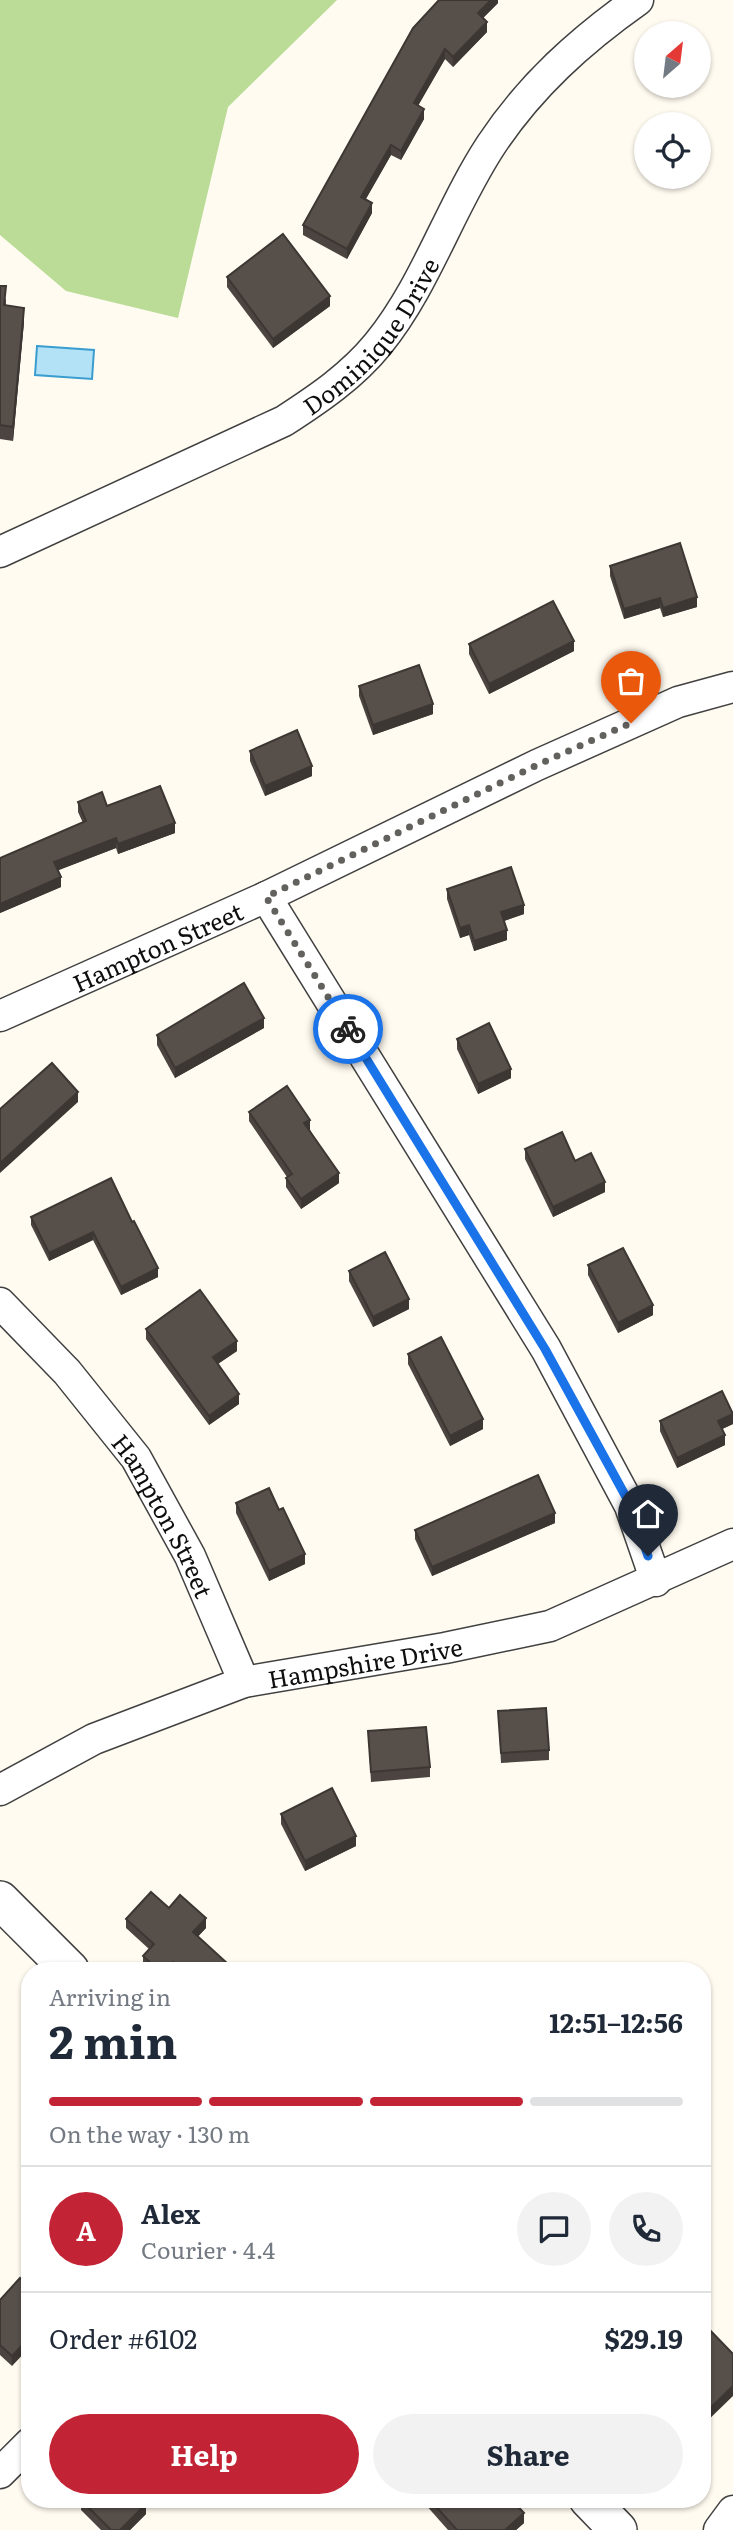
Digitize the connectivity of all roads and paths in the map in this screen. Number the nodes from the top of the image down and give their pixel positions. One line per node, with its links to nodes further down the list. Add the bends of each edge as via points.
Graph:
1 (638, 0): 2 (street, Dominique Drive, via 558,64 522,102 464,191 400,312 351,372 284,421)
2 (0, 552)
3 (733, 687): 4 (street, Hampton Street, via 678,702 548,759)
4 (266, 897): 5 (street, Hampton Street); 8 (street, via 545,1349 631,1506)
5 (0, 1016)
6 (0, 1303): 9 (street, Hampton Street, via 67,1372 136,1458 190,1556)
7 (733, 1544): 8 (street, Hampshire Drive)
8 (656, 1581): 9 (street, Hampshire Drive, via 550,1626)
9 (244, 1682): 10 (street, Hampshire Drive, via 94,1738)
10 (0, 1790)
11 (0, 1900): 12 (street)
12 (62, 1962)
13 (21, 2452): 14 (street)
14 (0, 2473)
15 (597, 2508): 17 (street)
16 (733, 2511): 18 (street)
17 (618, 2530)
18 (719, 2530)

